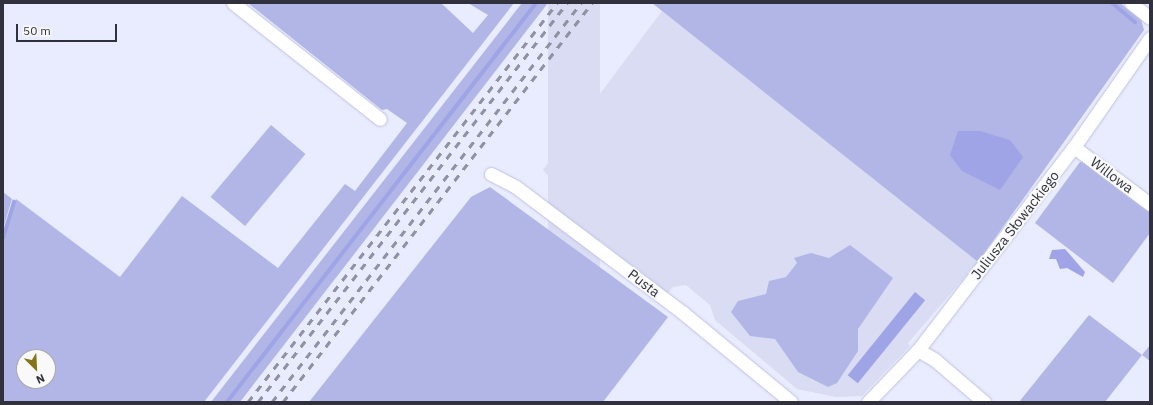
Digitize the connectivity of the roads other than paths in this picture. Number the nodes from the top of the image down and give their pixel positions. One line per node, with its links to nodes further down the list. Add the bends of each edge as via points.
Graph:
1 (233, 3): 5 (street)
2 (1131, 3): 3 (street)
3 (1150, 18)
4 (1150, 38): 6 (street, Juliusza Słowackiego)
5 (380, 119)
6 (1074, 147): 8 (street, Willowa); 9 (street, Juliusza Słowackiego)
7 (491, 174): 10 (street, Pusta, via 516,187 682,312)
8 (1150, 204)
9 (918, 350): 11 (street, Juliusza Słowackiego); 12 (street, via 935,360)
10 (791, 402)
11 (868, 402)
12 (984, 402)

